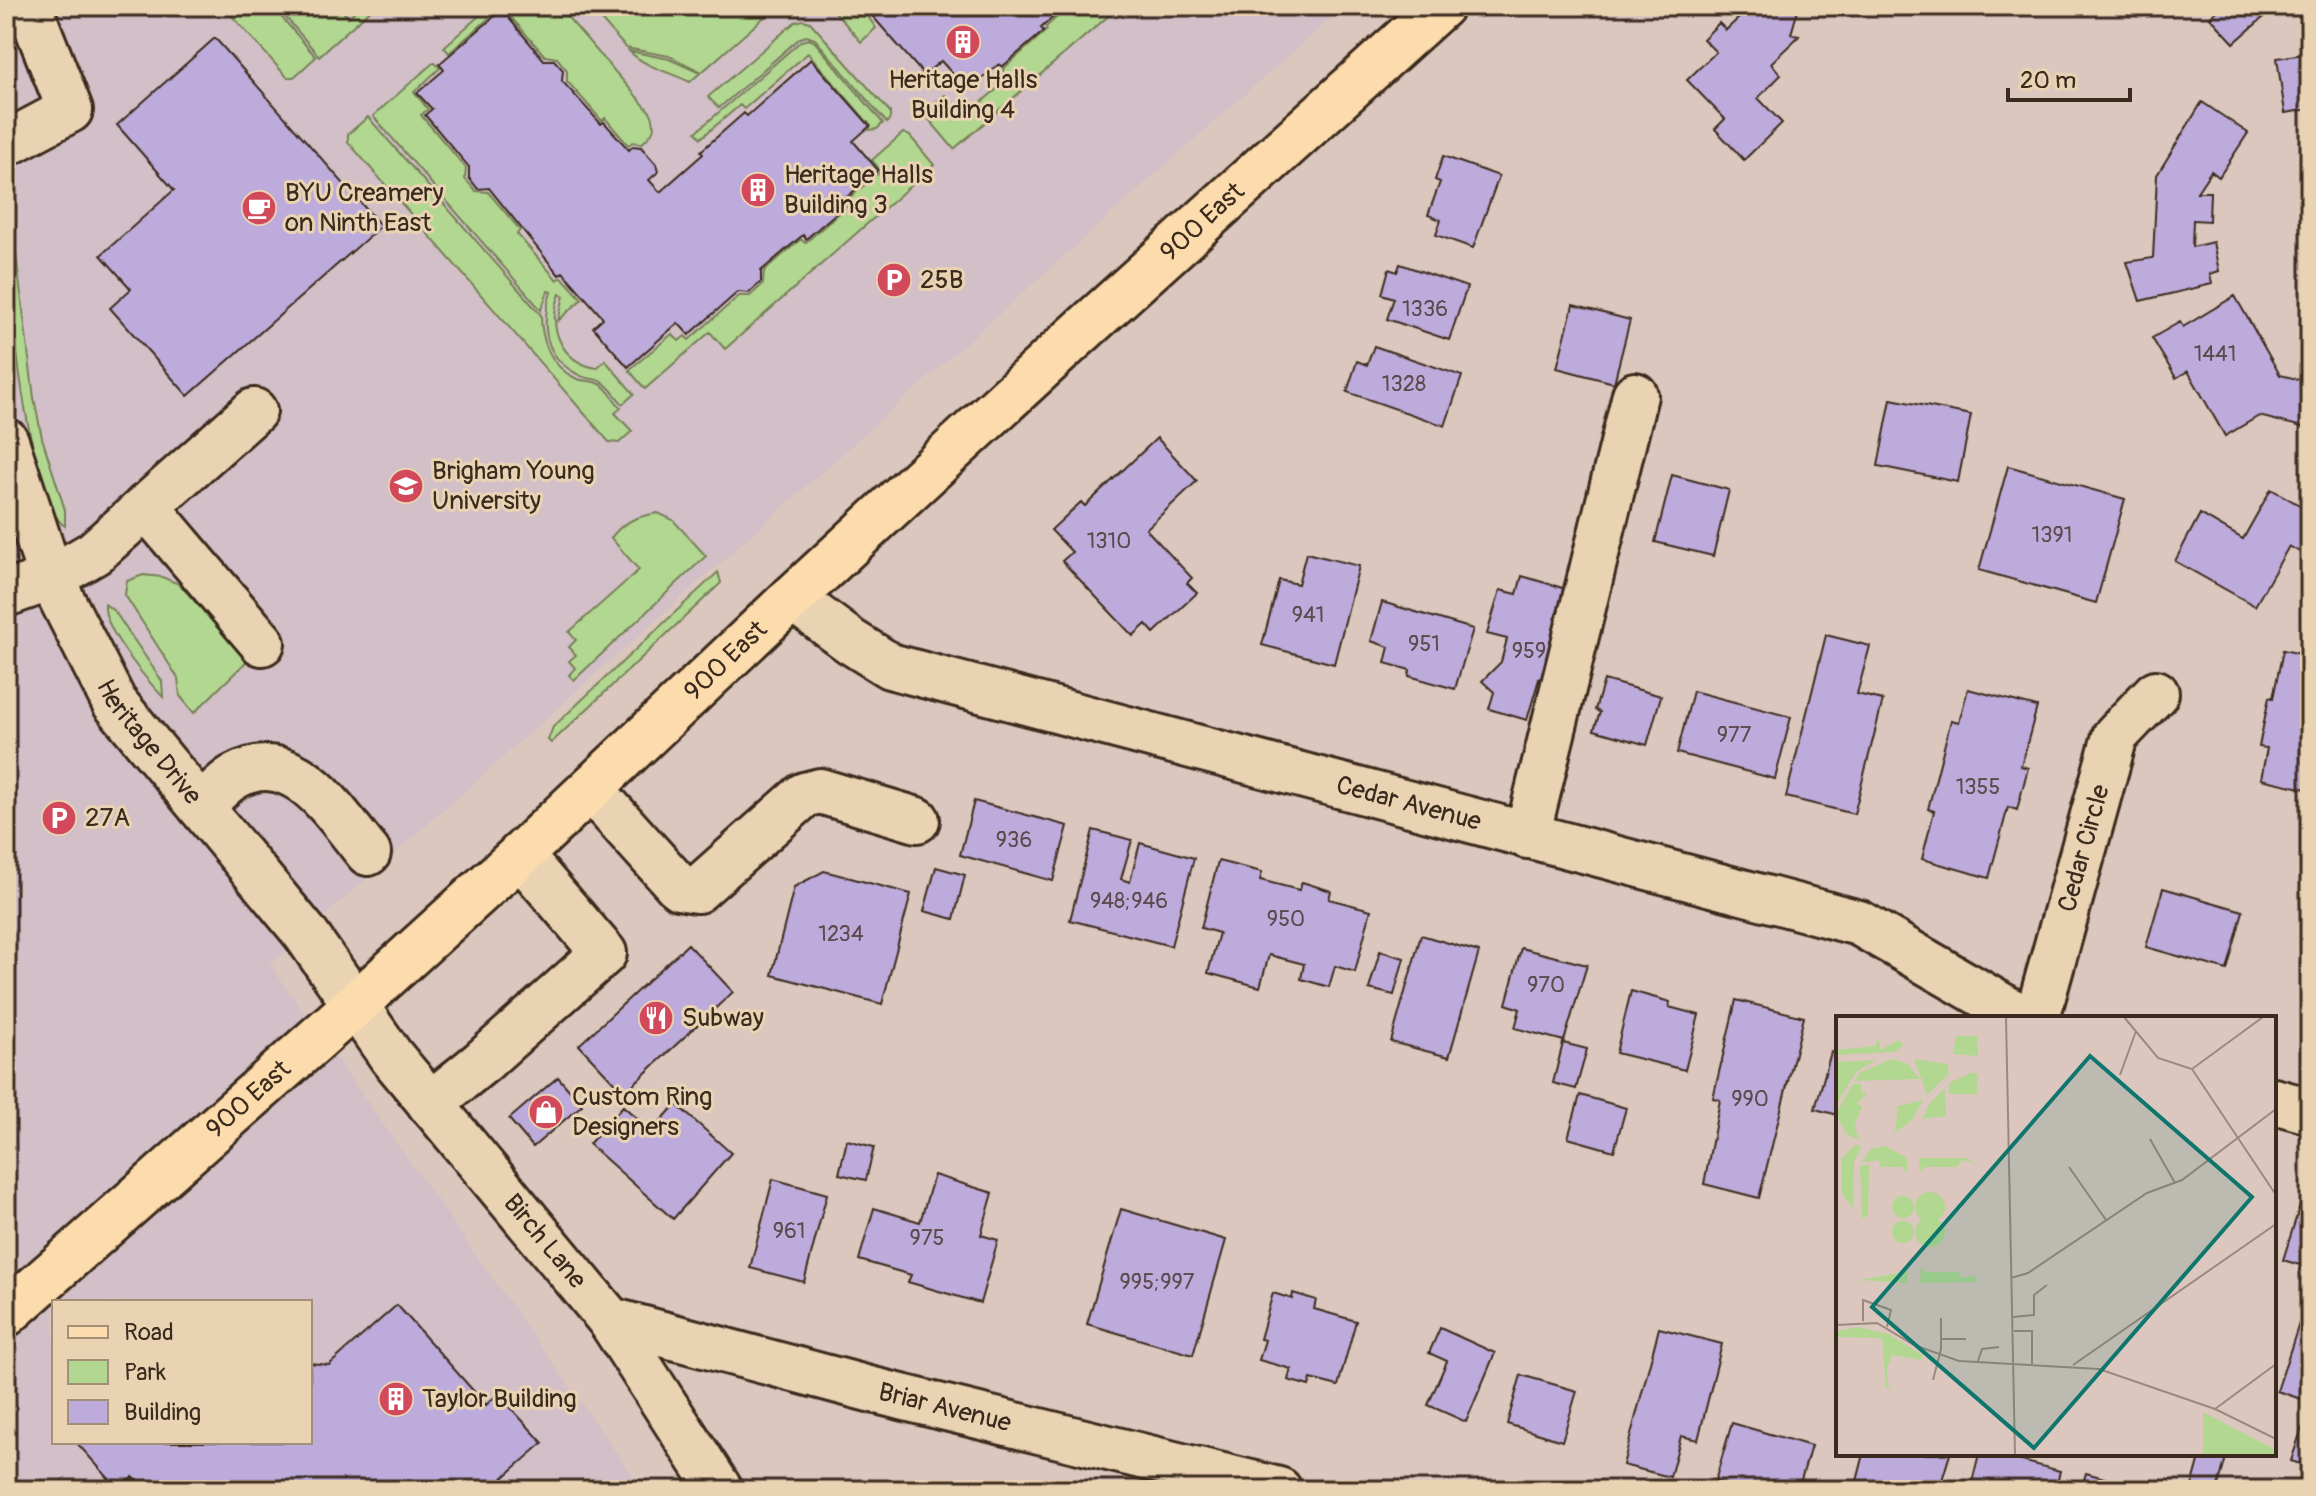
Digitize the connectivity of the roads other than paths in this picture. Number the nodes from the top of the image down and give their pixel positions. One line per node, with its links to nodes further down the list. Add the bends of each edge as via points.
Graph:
1 (29, 6): 3 (street, via 70,110)
2 (1441, 6): 10 (main road, 900 East)
3 (6, 144)
4 (1635, 395): 16 (street)
5 (254, 411): 7 (street)
6 (6, 441): 8 (street, Heritage Drive)
7 (146, 506): 8 (street, via 94,553); 11 (street)
8 (51, 578): 9 (street); 14 (street, Heritage Drive, via 114,702)
9 (6, 594)
10 (792, 598): 13 (main road, 900 East); 16 (street, Cedar Avenue, via 890,666)
11 (262, 643)
12 (2156, 693): 21 (street, Cedar Circle, via 2115,736)
13 (591, 789): 15 (street, via 679,887 697,890 804,795 820,791); 18 (main road, 900 East)
14 (201, 807): 17 (street, via 233,778 256,769 284,770 308,782); 19 (street, Heritage Drive, via 305,933)
15 (917, 820)
16 (1527, 836): 20 (street, Cedar Avenue, via 1859,923)
17 (368, 853)
18 (520, 855): 19 (main road, 900 East); 23 (street, via 604,953)
19 (355, 1005): 23 (street, Birch Lane); 25 (main road, 900 East)
20 (2020, 1016)
21 (2038, 1016)
22 (2276, 1102): 24 (street)
23 (430, 1104): 26 (street, Birch Lane)
24 (2310, 1111)
25 (6, 1314)
26 (610, 1320): 27 (street, Birch Lane); 28 (street, Briar Avenue)
27 (720, 1490)
28 (1279, 1490)

